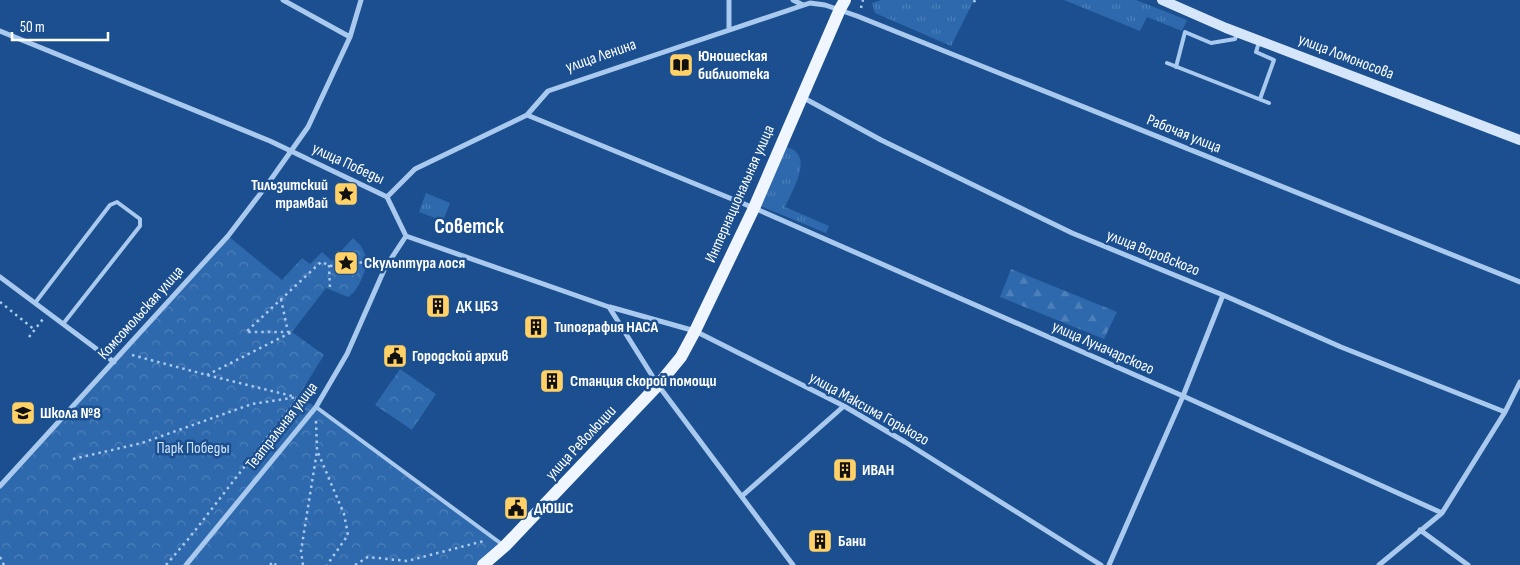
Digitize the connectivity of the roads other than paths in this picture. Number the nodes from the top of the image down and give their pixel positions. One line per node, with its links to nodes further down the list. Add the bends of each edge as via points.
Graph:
1 (283, 0): 12 (street)
2 (361, 0): 12 (street, Комсомольская улица)
3 (729, 0): 9 (street)
4 (793, 0): 7 (street)
5 (818, 0): 7 (street)
6 (1162, 0): 11 (street, улица Ломоносова)
7 (807, 4): 8 (street, улица Ленина); 9 (street, улица Ленина)
8 (842, 4): 16 (main road, Интернациональная улица); 26 (street, Рабочая улица)
9 (729, 30): 19 (street, улица Ленина, via 548,91)
10 (0, 31): 21 (street, улица Победы)
11 (1237, 32): 13 (street, улица Ломоносова); 15 (lane, via 1235,39 1211,43 1185,32)
12 (350, 37): 21 (street, Комсомольская улица, via 308,127)
13 (1260, 41): 17 (lane, via 1256,52 1274,60); 20 (street, улица Ломоносова)
14 (1167, 63): 15 (lane)
15 (1176, 67): 17 (lane)
16 (801, 96): 23 (main road, Интернациональная улица); 27 (street, улица Воровского, via 1072,233)
17 (1260, 99): 18 (lane)
18 (1269, 103)
19 (527, 115): 22 (street, улица Ленина, via 415,169); 23 (street, улица Луначарского)
20 (1520, 140)
21 (291, 151): 22 (street, улица Победы); 32 (street, Комсомольская улица, via 228,236)
22 (388, 197): 24 (street, улица Победы)
23 (754, 208): 31 (main road, Интернациональная улица); 35 (street, улица Луначарского)
24 (406, 236): 29 (street); 37 (street, Театральная улица, via 385,268 347,354)
25 (0, 276): 28 (street)
26 (1520, 282)
27 (1224, 295): 35 (street); 38 (street, улица Воровского, via 1341,347)
28 (35, 303): 30 (street); 30 (lane, via 110,205 117,202 140,220 140,226)
29 (609, 307): 31 (street, улица Максима Горького); 34 (street)
30 (63, 324): 32 (street)
31 (695, 331): 34 (main road, Интернациональная улица, via 681,357); 36 (street, улица Максима Горького)
32 (114, 362): 39 (street, Комсомольская улица)
33 (1520, 382): 38 (street)
34 (658, 385): 40 (street); 43 (main road, улица Революции)
35 (1183, 396): 41 (street, улица Луначарского); 48 (street)
36 (844, 406): 40 (street); 47 (street, улица Максима Горького)
37 (316, 407): 43 (lane); 44 (street, Театральная улица)
38 (1505, 412): 41 (street)
39 (0, 486)
40 (742, 496): 46 (street)
41 (1442, 513): 42 (street)
42 (1420, 530): 49 (street); 50 (street)
43 (500, 542): 45 (main road, улица Революции)
44 (186, 565)
45 (483, 565)
46 (793, 565)
47 (1101, 565)
48 (1110, 565)
49 (1379, 565)
50 (1468, 565)

